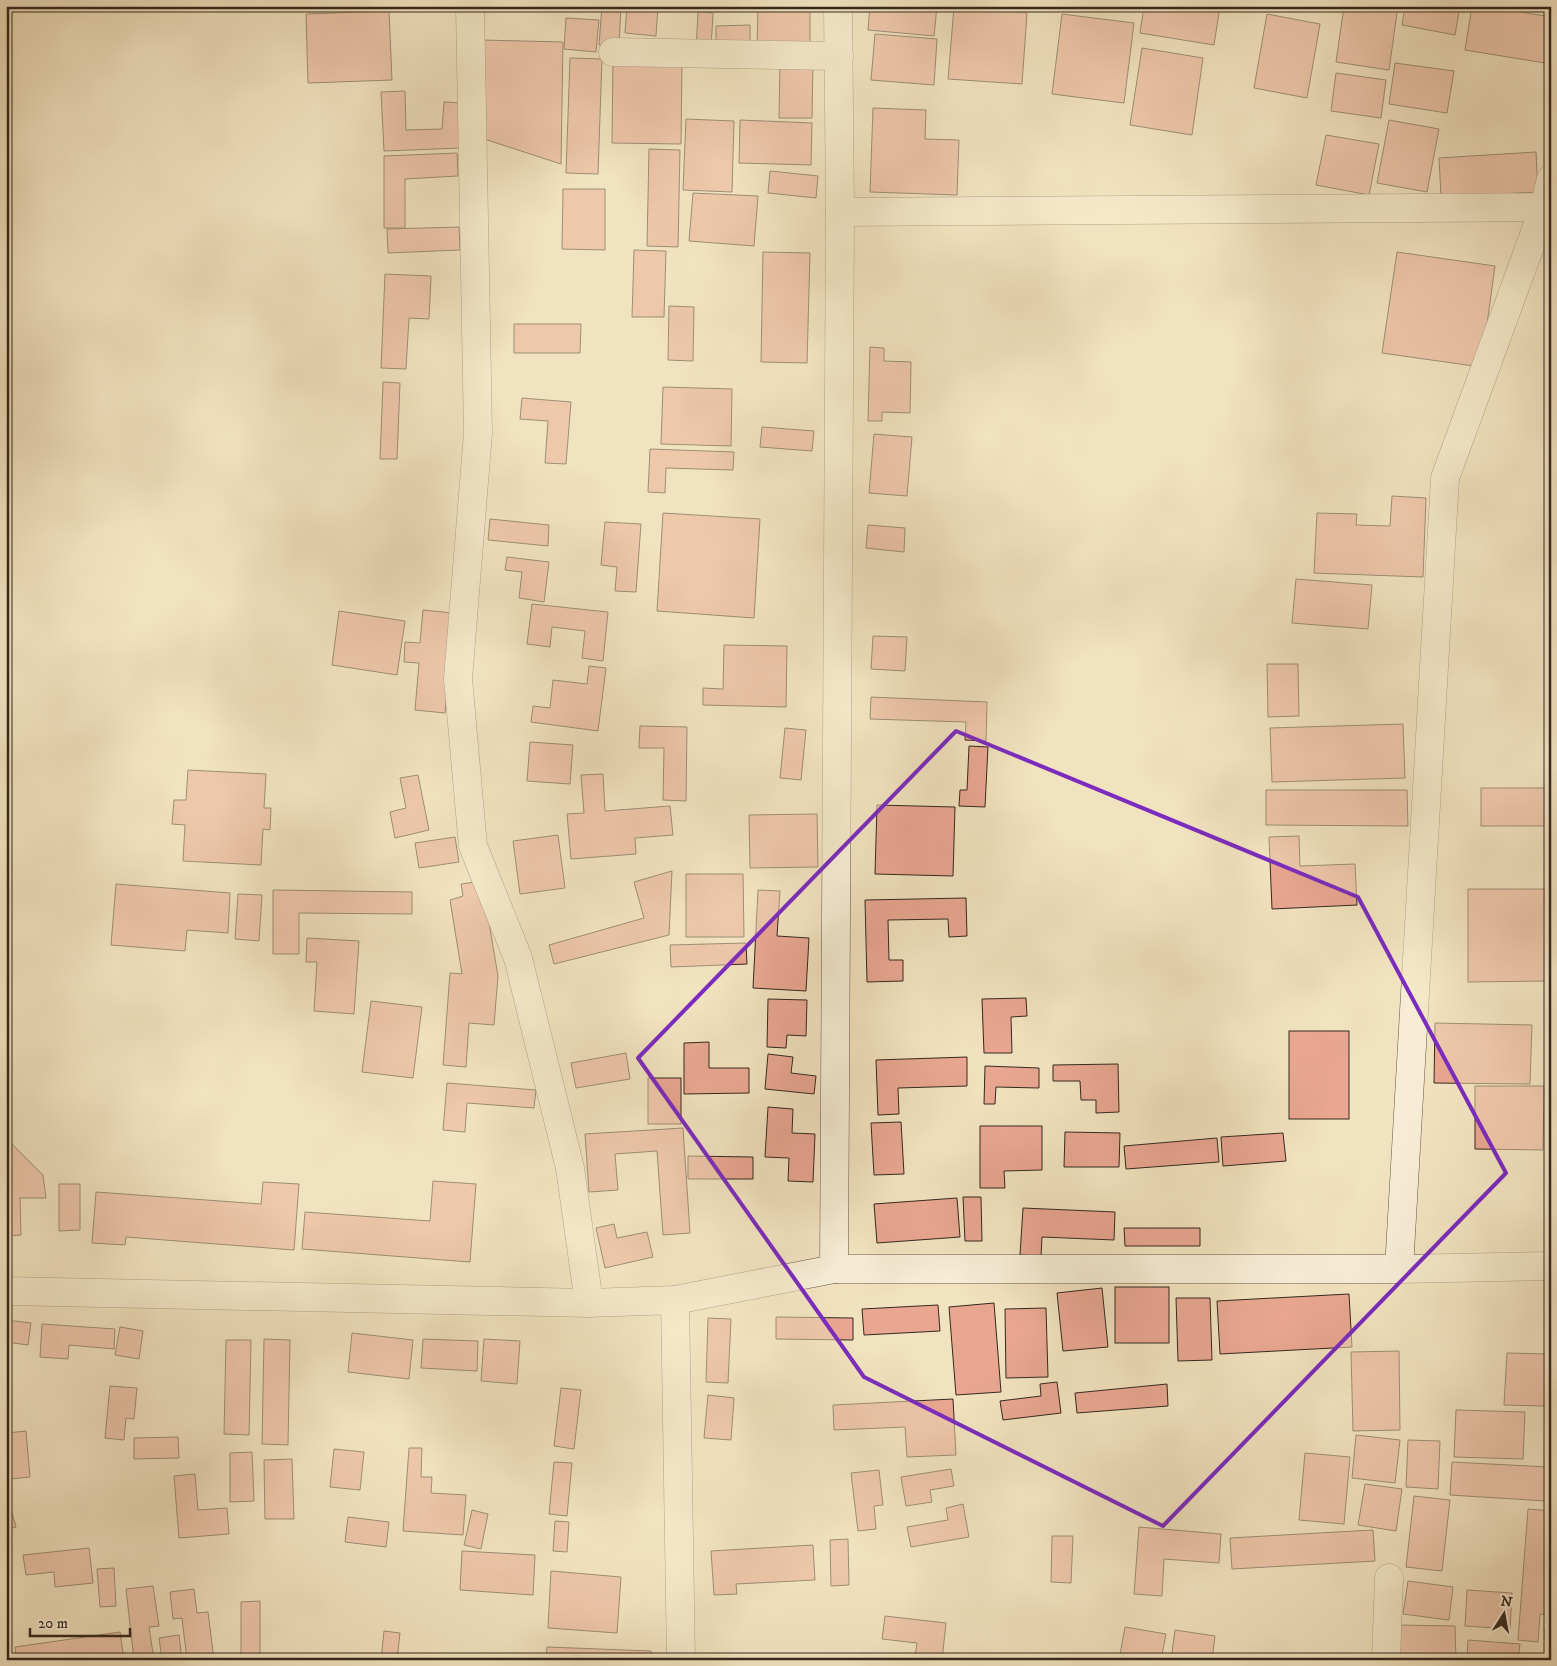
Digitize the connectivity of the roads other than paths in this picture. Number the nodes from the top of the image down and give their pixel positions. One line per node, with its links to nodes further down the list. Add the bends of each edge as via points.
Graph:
1 (470, 6): 13 (street, via 478,433 458,679 473,846 518,958 570,1168)
2 (838, 6): 4 (street)
3 (612, 52): 4 (street)
4 (839, 56): 7 (street)
5 (1551, 179): 6 (street)
6 (1548, 208): 7 (street); 10 (street, via 1445,478)
7 (840, 212): 9 (street)
8 (1551, 1266): 10 (street)
9 (834, 1269): 10 (street); 12 (street)
10 (1399, 1269)
11 (6, 1291): 13 (street)
12 (675, 1300): 13 (street); 15 (street)
13 (588, 1303)
14 (1389, 1578): 16 (street)
15 (681, 1660)
16 (1386, 1660)

